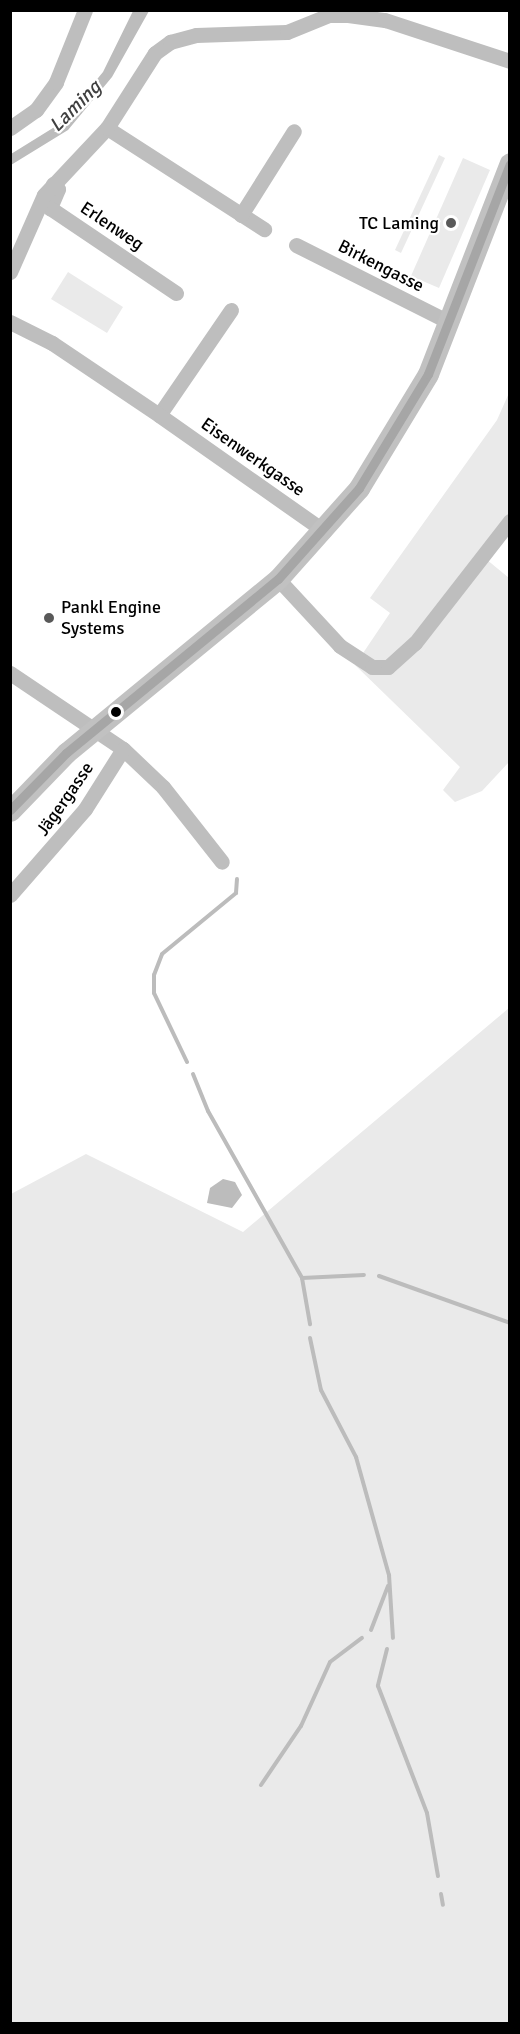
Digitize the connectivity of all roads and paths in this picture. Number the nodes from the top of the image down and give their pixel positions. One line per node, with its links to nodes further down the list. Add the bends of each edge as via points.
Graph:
1 (85, 10): 3 (street, via 56,82 36,110)
2 (510, 61): 4 (street, via 385,20 348,15 256,36 195,35 155,53)
3 (10, 128)
4 (106, 128): 7 (street); 8 (street)
5 (294, 130): 8 (street)
6 (510, 163): 15 (main road)
7 (52, 184): 11 (street); 12 (street, Erlenweg, via 58,189 50,208)
8 (241, 215): 9 (street)
9 (264, 229)
10 (296, 244): 15 (street, Birkengasse)
11 (10, 272)
12 (176, 293)
13 (231, 310): 16 (street)
14 (10, 322): 16 (street, Eisenwerkgasse, via 52,343)
15 (449, 322): 18 (main road, via 401,423)
16 (159, 415): 18 (street, Eisenwerkgasse)
17 (510, 521): 19 (street, via 415,643 388,666 372,667 340,646)
18 (324, 531): 19 (main road)
19 (278, 579): 21 (main road)
20 (10, 673): 21 (street)
21 (95, 729): 22 (street); 23 (main road)
22 (123, 749): 24 (street, via 163,787); 25 (street, Jägergasse, via 85,809)
23 (10, 811)
24 (222, 862)
25 (10, 895)

